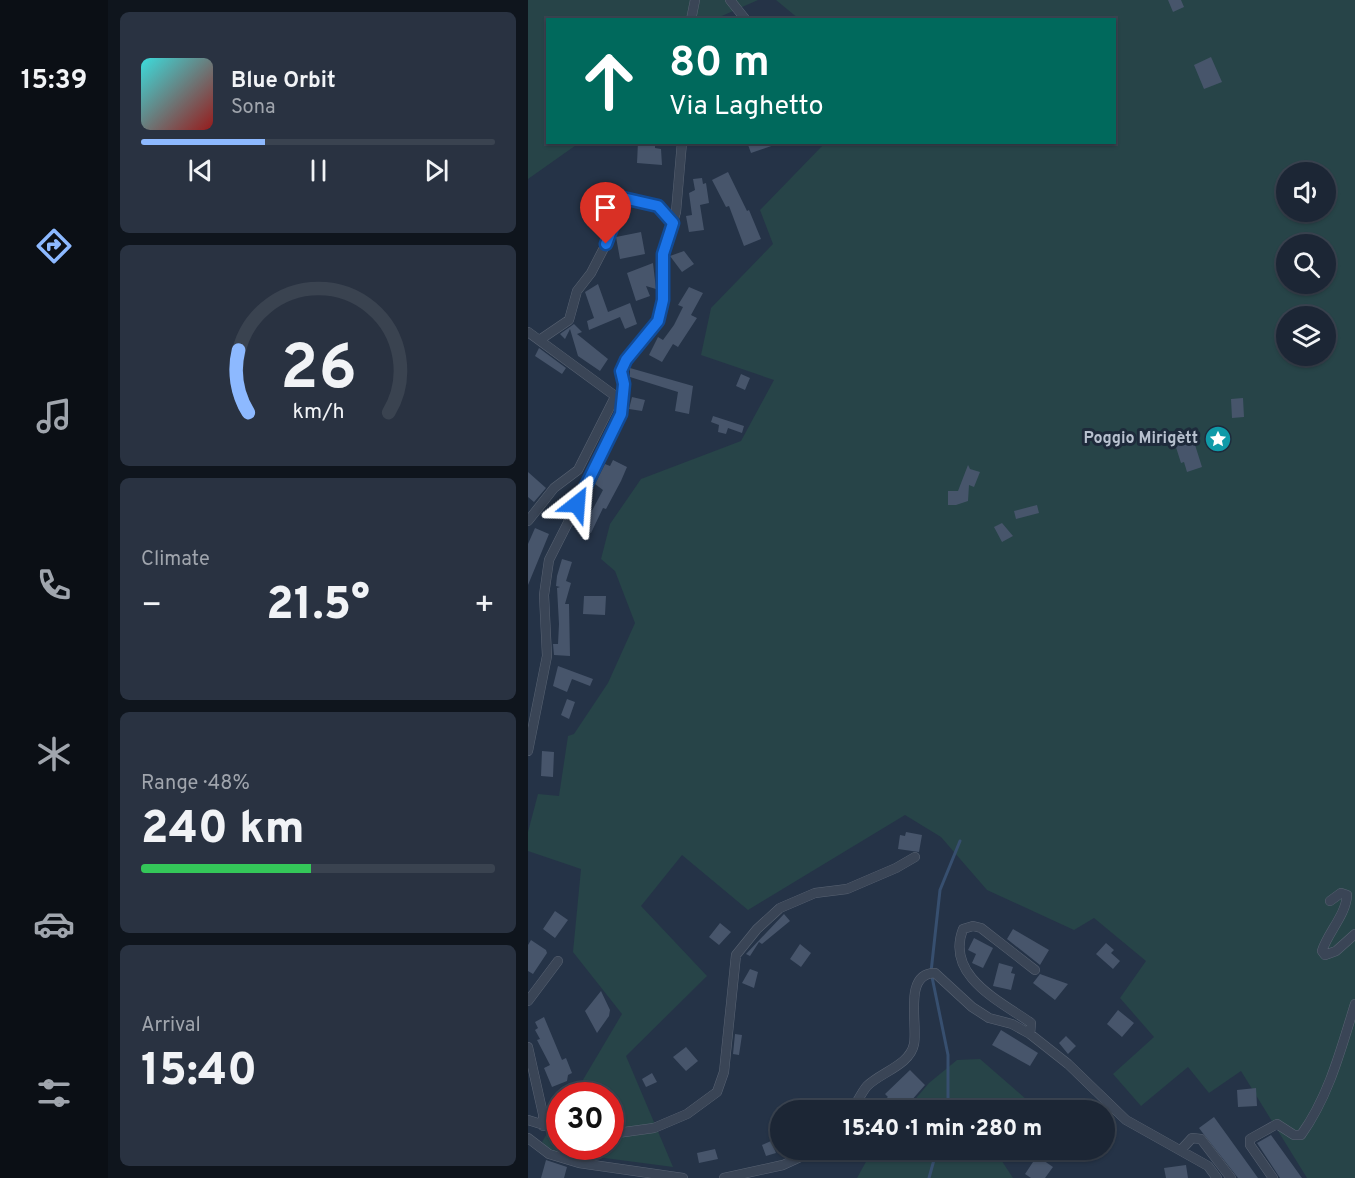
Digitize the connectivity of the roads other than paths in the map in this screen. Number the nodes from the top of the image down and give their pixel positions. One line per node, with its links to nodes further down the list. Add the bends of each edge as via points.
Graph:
1 (695, 0): 3 (street)
2 (730, 0): 4 (street)
3 (691, 18)
4 (744, 18)
5 (682, 144): 6 (street)
6 (673, 223): 8 (street, via 658,206 623,198 606,244 576,291 569,320); 9 (street, via 663,254 663,300 658,321 626,360)
7 (528, 332): 8 (street)
8 (541, 339): 9 (street)
9 (619, 398): 10 (street, via 578,470 554,488); 11 (street, via 617,426 549,560 544,595 547,656)
10 (528, 521)
11 (528, 752)
12 (915, 856): 25 (street, via 847,889 815,893 789,904 764,922 736,955 724,1072 717,1092 687,1114 654,1128)
13 (1330, 901): 14 (street, via 1341,893 1347,895 1325,941 1325,955 1336,951)
14 (1355, 934)
15 (558, 961): 17 (street)
16 (1035, 970): 19 (street, via 981,928 963,929 960,955 966,972 977,986 1031,1023)
17 (528, 1001)
18 (1355, 1004): 33 (street, via 1332,1078 1301,1135 1276,1124 1250,1139 1250,1145)
19 (1030, 1034): 21 (street, via 989,1018 931,973 920,977 913,1017 915,1042 910,1054 867,1086); 27 (street, via 1068,1064 1126,1120)
20 (528, 1047): 23 (street)
21 (858, 1100)
22 (528, 1120): 23 (street)
23 (543, 1126): 24 (street)
24 (546, 1127)
25 (624, 1132)
26 (528, 1138): 29 (street, via 549,1154 579,1163)
27 (1181, 1150): 31 (street, via 1208,1166); 32 (street, via 1192,1137 1201,1139)
28 (794, 1160): 30 (street)
29 (683, 1178)
30 (724, 1178)
31 (1217, 1178)
32 (1231, 1178)
33 (1273, 1178)

